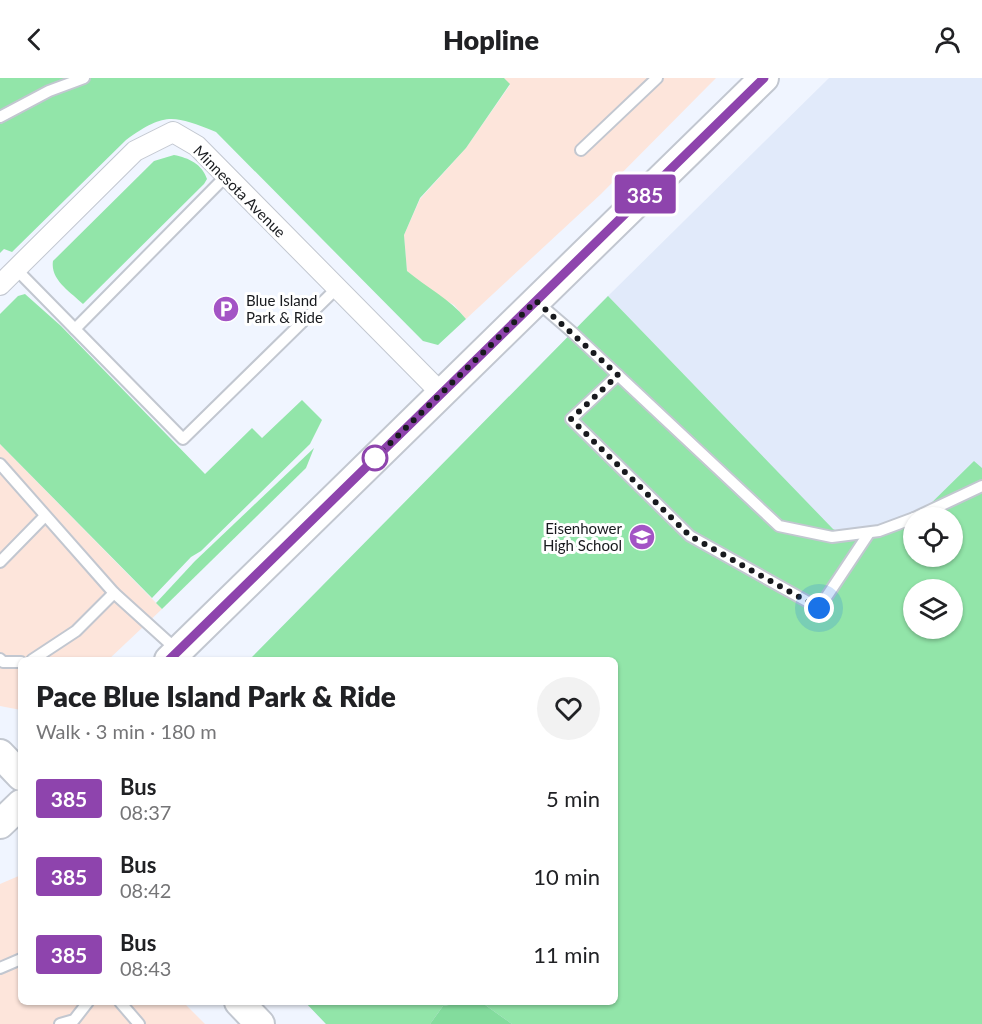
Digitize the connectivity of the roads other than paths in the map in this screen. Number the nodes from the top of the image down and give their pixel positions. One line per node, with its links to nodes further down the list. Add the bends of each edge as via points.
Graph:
1 (84, 78): 4 (lane)
2 (657, 78): 5 (lane)
3 (764, 78): 10 (main road)
4 (0, 117)
5 (581, 150)
6 (226, 176): 7 (street, Minnesota Avenue, via 197,146 173,132 135,151); 9 (street, Minnesota Avenue); 11 (lane)
7 (16, 269): 8 (street, Minnesota Avenue); 11 (lane)
8 (0, 285)
9 (337, 288): 11 (lane, via 183,439); 13 (street, Minnesota Avenue)
10 (536, 301): 12 (lane); 13 (main road)
11 (75, 329)
12 (618, 375): 19 (lane, via 779,526 832,537); 19 (lane, via 571,419 690,536 819,608)
13 (441, 393): 22 (main road)
14 (0, 464): 17 (lane)
15 (982, 486): 16 (lane)
16 (942, 507)
17 (45, 516): 20 (lane); 21 (lane)
18 (903, 521): 19 (lane)
19 (869, 532)
20 (0, 562)
21 (114, 593): 22 (lane); 23 (lane, via 76,631)
22 (173, 656)
23 (37, 657)
24 (0, 659): 25 (lane)
25 (18, 662)
26 (0, 754): 27 (main road)
27 (18, 773)
28 (18, 807): 29 (main road)
29 (0, 824)
30 (18, 960): 31 (lane)
31 (0, 968)
32 (86, 1005): 35 (lane, via 74,1020)
33 (123, 1005): 36 (lane)
34 (242, 1005): 37 (main road)
35 (60, 1024)
36 (139, 1024)
37 (260, 1024)

